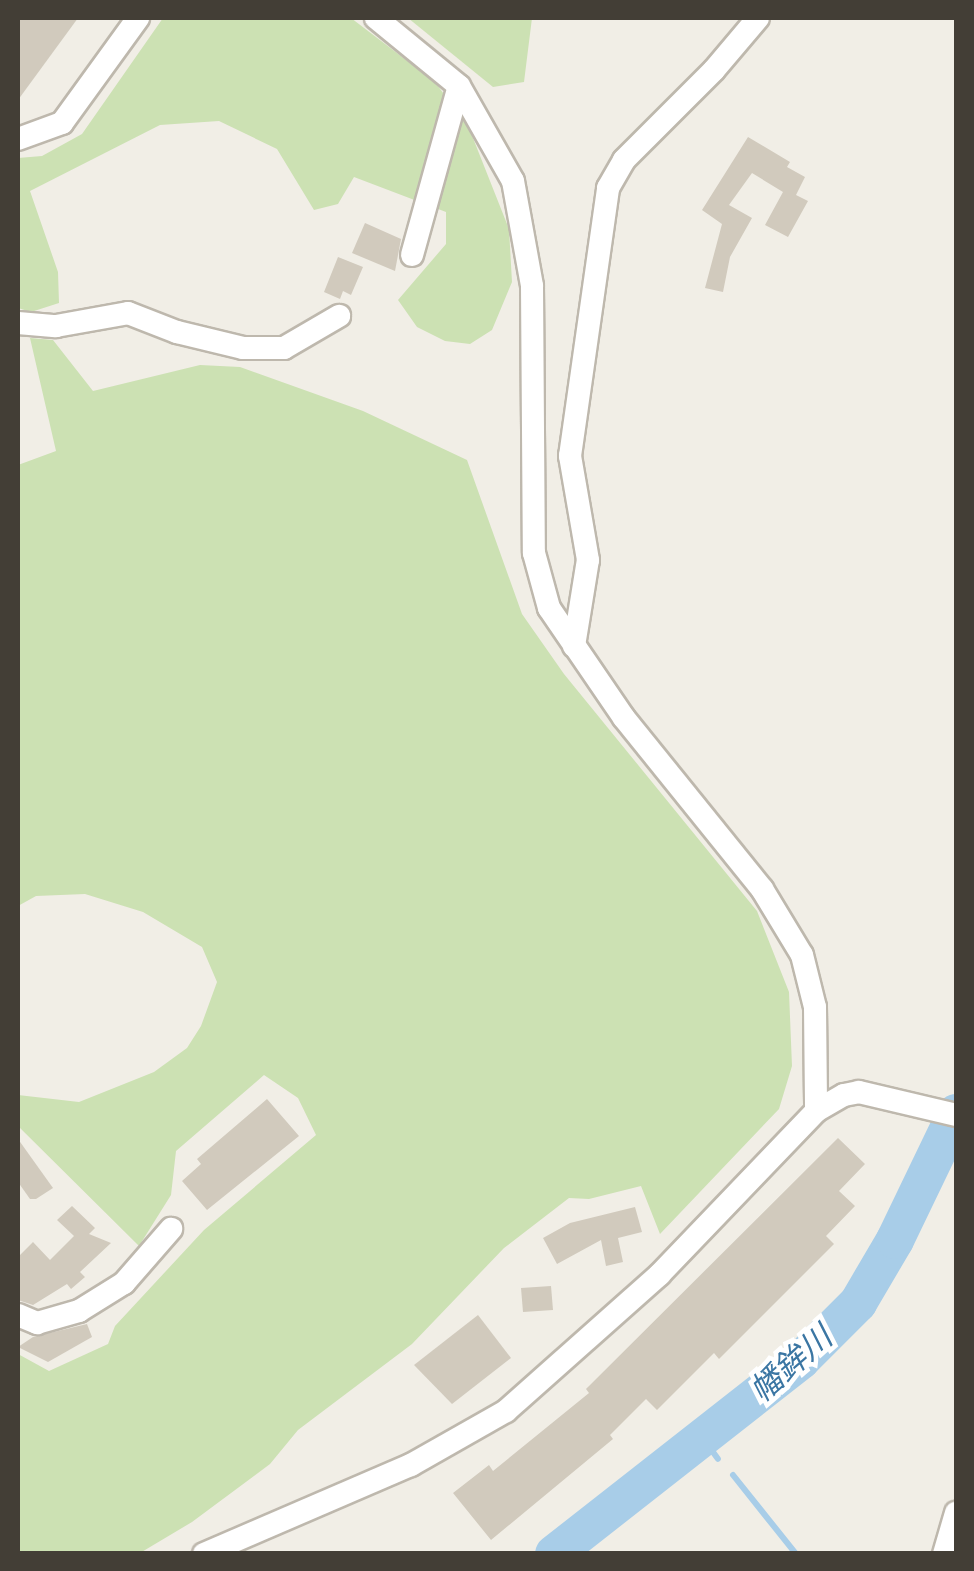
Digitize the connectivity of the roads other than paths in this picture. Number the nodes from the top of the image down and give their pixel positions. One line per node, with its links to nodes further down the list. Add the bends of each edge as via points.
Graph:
1 (138, 18): 5 (street, via 62,123)
2 (376, 18): 4 (street)
3 (758, 18): 9 (street, via 624,160 608,188 570,456 588,560)
4 (459, 86): 6 (street); 9 (street, via 513,181 526,236 534,553 548,608)
5 (18, 139)
6 (412, 255)
7 (339, 316): 8 (street, via 284,348 243,348 128,313 56,326)
8 (18, 323)
9 (574, 646): 10 (street, via 762,889 802,955 815,1007)
10 (816, 1111): 11 (street, via 860,1092); 15 (street, via 659,1274 506,1411 411,1465)
11 (956, 1115)
12 (171, 1229): 13 (street, via 124,1283 79,1311 37,1323)
13 (18, 1314)
14 (956, 1513): 16 (street)
15 (204, 1554)
16 (944, 1554)

